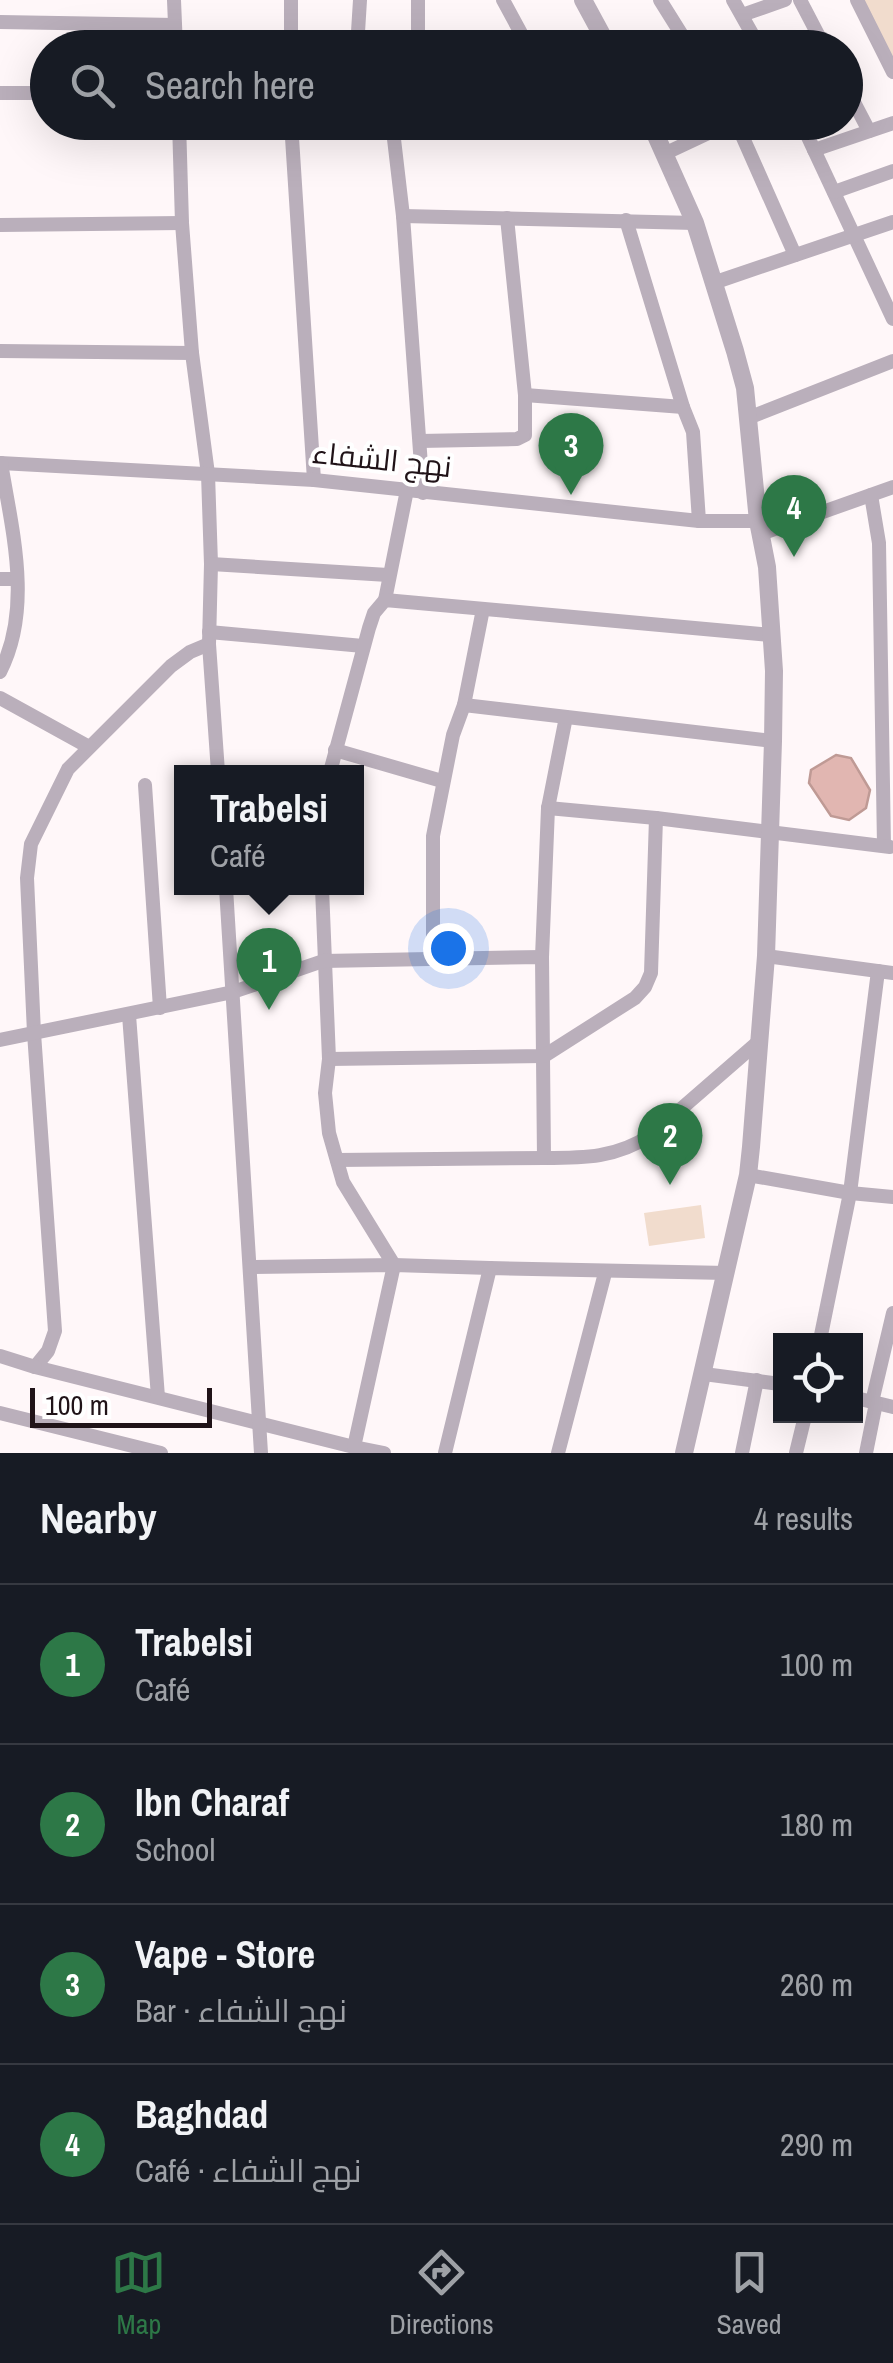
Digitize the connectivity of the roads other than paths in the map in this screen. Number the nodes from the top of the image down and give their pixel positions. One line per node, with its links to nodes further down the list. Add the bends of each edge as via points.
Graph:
1 (174, 0): 14 (street)
2 (291, 0): 16 (street)
3 (360, 0): 17 (street)
4 (418, 0): 18 (street)
5 (502, 0): 19 (street)
6 (583, 0): 20 (street)
7 (660, 0): 21 (street)
8 (733, 0): 12 (street)
9 (784, 0): 12 (street)
10 (800, 0): 23 (street)
11 (857, 0): 24 (street)
12 (742, 15): 22 (street)
13 (0, 22): 14 (street)
14 (175, 25): 15 (street)
15 (175, 30)
16 (291, 30)
17 (358, 30)
18 (418, 30)
19 (519, 30)
20 (599, 30)
21 (679, 30)
22 (750, 30)
23 (816, 30)
24 (893, 72)
25 (0, 93): 26 (street)
26 (30, 94)
27 (863, 120): 29 (street)
28 (893, 123): 29 (street)
29 (869, 131): 30 (street)
30 (863, 133)
31 (180, 140): 48 (street)
32 (292, 140): 64 (street)
33 (394, 140): 43 (street)
34 (659, 140): 40 (street)
35 (695, 140): 40 (street)
36 (742, 140): 51 (street)
37 (809, 140): 39 (street)
38 (843, 140): 39 (street)
39 (814, 150): 42 (street)
40 (666, 153): 47 (street)
41 (893, 172): 42 (street)
42 (834, 192): 50 (street)
43 (403, 216): 44 (street); 61 (street)
44 (507, 218): 45 (street); 58 (street)
45 (626, 220): 47 (street); 59 (street)
46 (893, 222): 50 (street)
47 (696, 223): 52 (street)
48 (182, 224): 49 (street); 56 (street)
49 (0, 225)
50 (856, 234): 51 (street); 53 (street)
51 (794, 255): 52 (street)
52 (716, 282): 60 (street)
53 (886, 283): 54 (street)
54 (893, 318)
55 (0, 351): 56 (street)
56 (192, 353): 63 (street)
57 (893, 361): 60 (street)
58 (525, 395): 59 (street); 61 (street, via 527,427 518,439)
59 (683, 407): 69 (street, via 693,432)
60 (748, 418): 70 (street)
61 (420, 440): 67 (street)
62 (0, 463): 63 (street, نهج الشفاء); 73 (street)
63 (208, 474): 64 (street, نهج الشفاء); 71 (street)
64 (314, 480): 66 (street, نهج الشفاء)
65 (893, 487): 68 (street, نهج الشفاء)
66 (407, 490): 67 (street, نهج الشفاء); 72 (street)
67 (423, 493): 69 (street, نهج الشفاء)
68 (871, 495): 70 (street, نهج الشفاء); 93 (street, via 879,544)
69 (700, 521): 70 (street, نهج الشفاء)
70 (760, 528): 76 (street)
71 (211, 564): 72 (street); 77 (street)
72 (388, 575): 74 (street)
73 (8, 578): 79 (street, via 18,610)
74 (384, 600): 75 (street); 78 (street)
75 (483, 609): 76 (street); 81 (street)
76 (771, 635): 83 (street)
77 (209, 638): 78 (street); 84 (street); 86 (street)
78 (364, 646): 85 (street)
79 (0, 672)
80 (0, 698): 84 (street)
81 (464, 705): 82 (street); 88 (street)
82 (566, 718): 83 (street); 90 (street)
83 (772, 741): 92 (street)
84 (89, 746): 104 (street, via 68,769 31,844)
85 (335, 750): 87 (street); 88 (street)
86 (218, 765)
87 (332, 765)
88 (442, 781): 98 (street, via 433,836)
89 (145, 786): 102 (street)
90 (548, 808): 91 (street); 97 (street)
91 (656, 818): 92 (street); 107 (street, via 645,988)
92 (768, 830): 93 (street); 96 (street)
93 (889, 846)
94 (226, 895): 101 (street)
95 (322, 895): 99 (street)
96 (766, 956): 100 (street); 106 (street)
97 (542, 957): 98 (street); 107 (street)
98 (434, 958): 99 (street)
99 (323, 962): 101 (street); 108 (street)
100 (886, 972): 112 (street)
101 (233, 992): 102 (street); 115 (street)
102 (160, 1008): 103 (street)
103 (129, 1015): 104 (street); 126 (street)
104 (34, 1034): 105 (street); 122 (street, via 55,1331)
105 (0, 1040)
106 (758, 1042): 109 (street, via 633,1147 604,1157); 111 (street)
107 (544, 1056): 108 (street); 109 (street)
108 (328, 1059): 110 (street, via 328,1133)
109 (544, 1158): 110 (street)
110 (337, 1160): 114 (street, via 358,1210)
111 (748, 1175): 112 (street); 118 (street)
112 (850, 1193): 113 (street); 120 (street)
113 (893, 1196)
114 (394, 1265): 115 (street); 116 (street); 133 (street)
115 (250, 1267): 131 (street)
116 (490, 1268): 117 (street); 137 (street)
117 (606, 1273): 118 (street); 138 (street)
118 (726, 1273): 123 (street)
119 (893, 1312): 128 (street)
120 (821, 1333)
121 (0, 1356): 122 (street)
122 (35, 1367): 126 (street)
123 (704, 1374): 124 (street); 139 (street)
124 (756, 1380): 125 (street); 140 (street)
125 (773, 1383)
126 (158, 1397): 131 (street)
127 (863, 1400): 128 (street)
128 (874, 1402): 129 (street); 142 (street)
129 (893, 1407)
130 (0, 1413): 134 (street)
131 (258, 1422): 133 (street); 135 (street)
132 (803, 1423): 141 (street)
133 (354, 1446): 136 (street)
134 (161, 1453)
135 (261, 1453)
136 (384, 1453)
137 (445, 1453)
138 (558, 1453)
139 (684, 1453)
140 (742, 1453)
141 (796, 1453)
142 (866, 1453)

